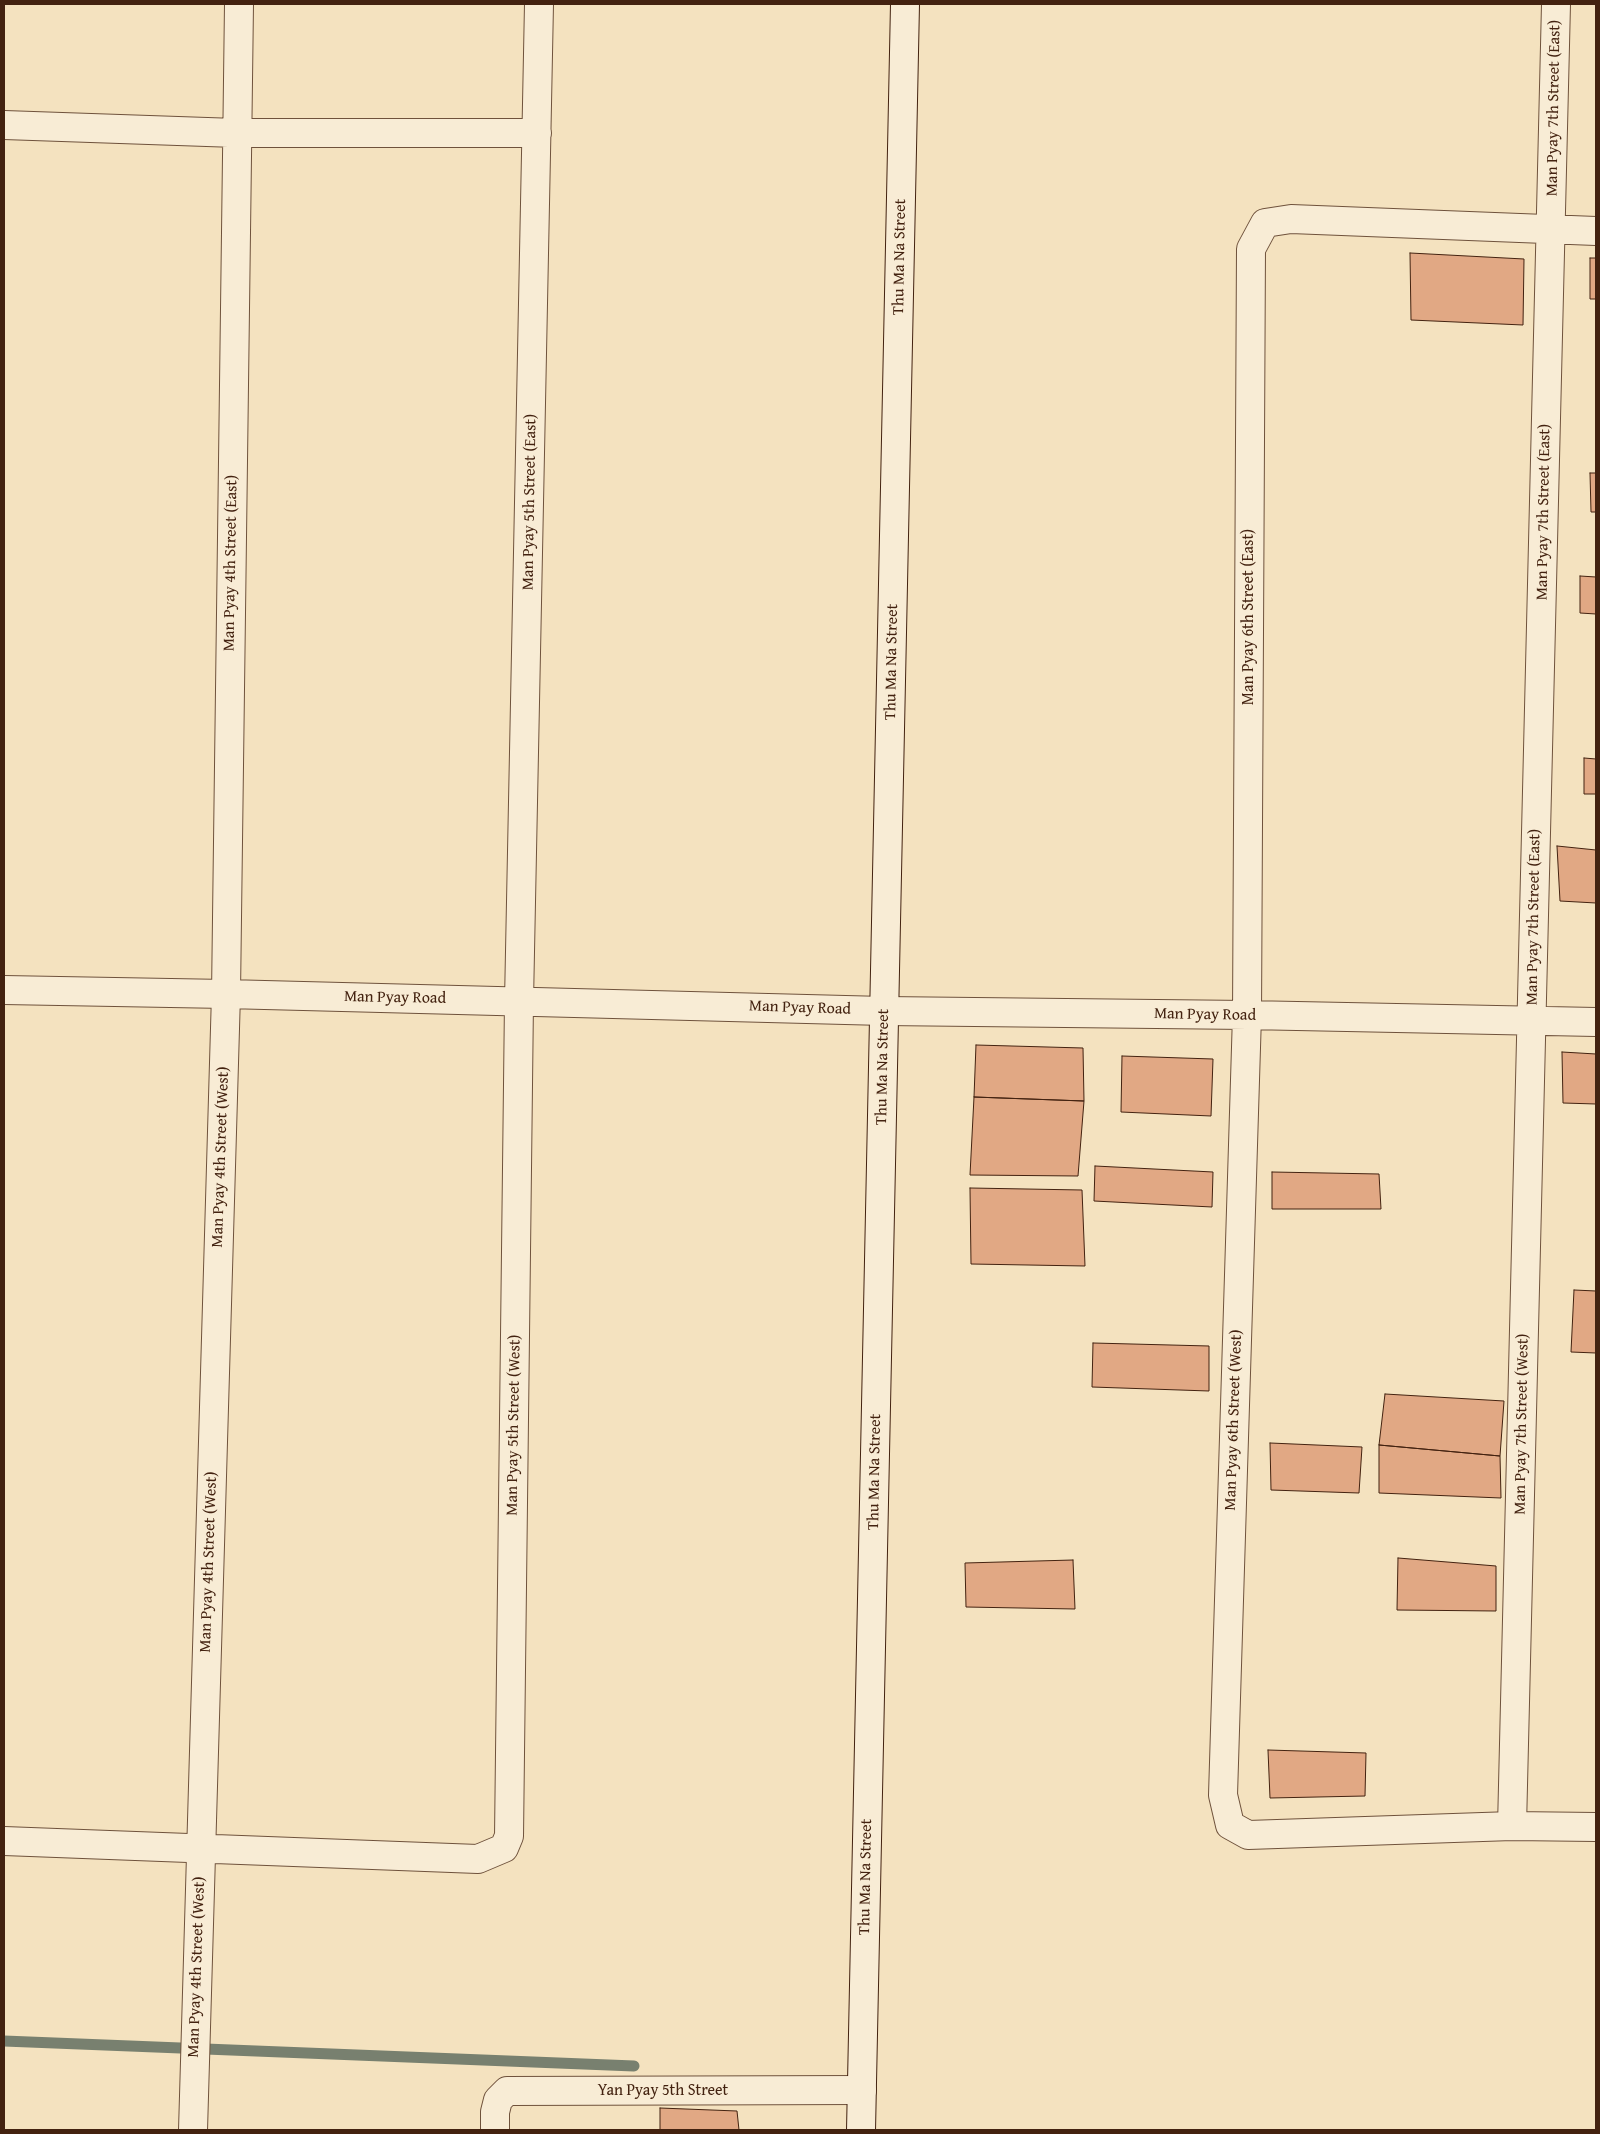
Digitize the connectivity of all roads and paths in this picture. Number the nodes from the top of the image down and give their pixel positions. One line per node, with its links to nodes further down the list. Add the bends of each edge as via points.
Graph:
1 (239, 4): 6 (street, Man Pyay 4th Street (East))
2 (539, 4): 7 (street, Man Pyay 5th Street (East))
3 (905, 4): 13 (street, Thu Ma Na Street)
4 (1556, 4): 8 (street, Man Pyay 7th Street (East))
5 (4, 125): 6 (street)
6 (236, 133): 7 (street); 11 (street, Man Pyay 4th Street (East))
7 (537, 133): 12 (street, Man Pyay 5th Street (East))
8 (1551, 230): 9 (street); 14 (street, Man Pyay 6th Street (East), via 1291,219 1264,222 1251,249); 15 (street, Man Pyay 7th Street (East))
9 (1596, 231)
10 (4, 990): 11 (street, Man Pyay Road)
11 (226, 994): 12 (street, Man Pyay Road); 20 (street, Man Pyay 4th Street (West))
12 (519, 1001): 13 (street, Man Pyay Road); 20 (street, Man Pyay 5th Street (West), via 509,1836 504,1848 478,1860)
13 (884, 1011): 14 (street, Man Pyay Road); 21 (street, Thu Ma Na Street)
14 (1247, 1015): 15 (street, Man Pyay Road); 17 (street, Man Pyay 6th Street (West), via 1223,1795 1230,1825 1248,1835)
15 (1532, 1021): 16 (street, Man Pyay Road); 17 (street, Man Pyay 7th Street (West))
16 (1596, 1022)
17 (1512, 1826): 18 (street)
18 (1596, 1827)
19 (4, 1841): 20 (street)
20 (200, 1849): 22 (street, Man Pyay 4th Street (West))
21 (862, 2090): 23 (street, Yan Pyay 5th Street, via 507,2091 498,2100); 24 (street, Thu Ma Na Street)
22 (193, 2130)
23 (495, 2130)
24 (861, 2130)

